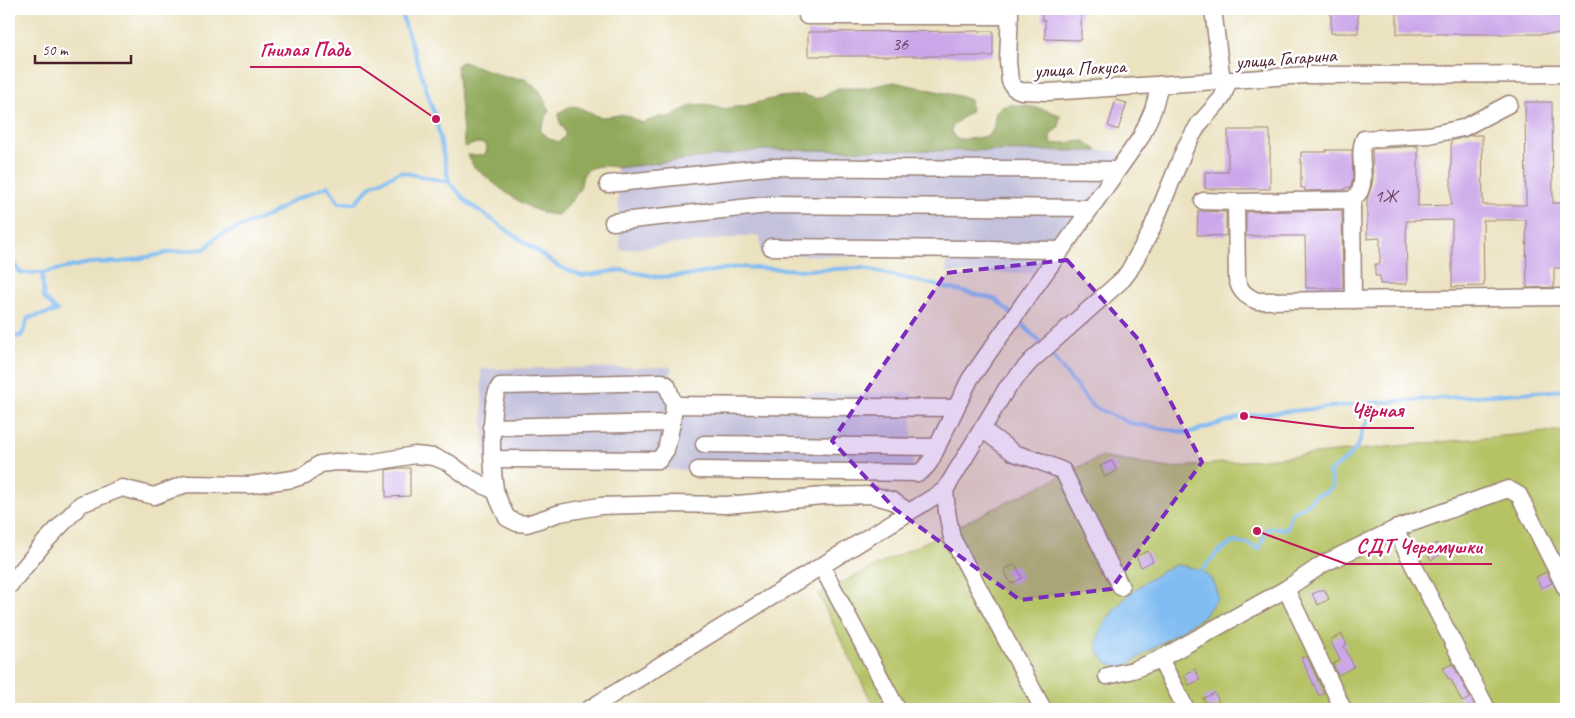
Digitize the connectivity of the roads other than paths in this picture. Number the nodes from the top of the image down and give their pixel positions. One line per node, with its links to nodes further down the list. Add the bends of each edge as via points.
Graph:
1 (1212, 9): 5 (street)
2 (1010, 12): 3 (street); 6 (street, улица Покуса, via 1008,61 1014,88 1048,92)
3 (807, 16)
4 (1566, 74): 5 (street, улица Гагарина, via 1307,75)
5 (1226, 80): 6 (street, улица Покуса); 23 (street, улица Гагарина, via 1222,98 1199,124 1186,146 1150,233 1129,271 1031,361 1008,388)
6 (1160, 85): 8 (street, via 1141,137)
7 (1509, 104): 10 (street, via 1463,128 1429,135 1364,139 1360,191)
8 (1117, 170): 9 (street, via 768,167); 13 (street)
9 (608, 184)
10 (1352, 200): 12 (street); 18 (street)
11 (1203, 201): 12 (street)
12 (1236, 202): 18 (street, via 1237,279 1245,295 1257,301)
13 (1090, 208): 14 (street, via 768,205); 16 (street)
14 (613, 222)
15 (771, 247): 16 (street)
16 (1061, 250): 20 (street, via 970,379)
17 (1566, 297): 18 (street)
18 (1353, 300)
19 (674, 405): 20 (street); 21 (street); 22 (street, via 668,385 662,382 500,386 495,392)
20 (955, 408): 25 (street)
21 (672, 423): 22 (street); 26 (street, via 666,450 659,460)
22 (491, 427): 26 (street)
23 (982, 429): 28 (street, улица Гагарина); 34 (street, via 1014,453 1063,471)
24 (704, 444): 25 (street)
25 (937, 447): 27 (street, via 930,463 918,473)
26 (494, 459): 29 (street)
27 (698, 470)
28 (945, 490): 30 (street); 42 (street, via 952,538)
29 (496, 491): 30 (street, via 507,518 527,524 560,513 600,506 726,506 872,494 894,501); 33 (street, via 449,463 415,455 369,463 320,464 293,479 250,484 186,484 154,496 122,488 81,504)
30 (908, 512): 32 (street)
31 (1395, 529): 35 (street, via 1323,564); 36 (street, via 1508,489 1519,495); 45 (street)
32 (822, 566): 39 (street); 41 (street)
33 (9, 586)
34 (1121, 587)
35 (1286, 589): 37 (street); 44 (street)
36 (1566, 589)
37 (1160, 659): 38 (street); 43 (street)
38 (1107, 676)
39 (609, 705): 40 (street)
40 (589, 709)
41 (897, 709)
42 (1044, 709)
43 (1186, 709)
44 (1343, 709)
45 (1486, 709)

